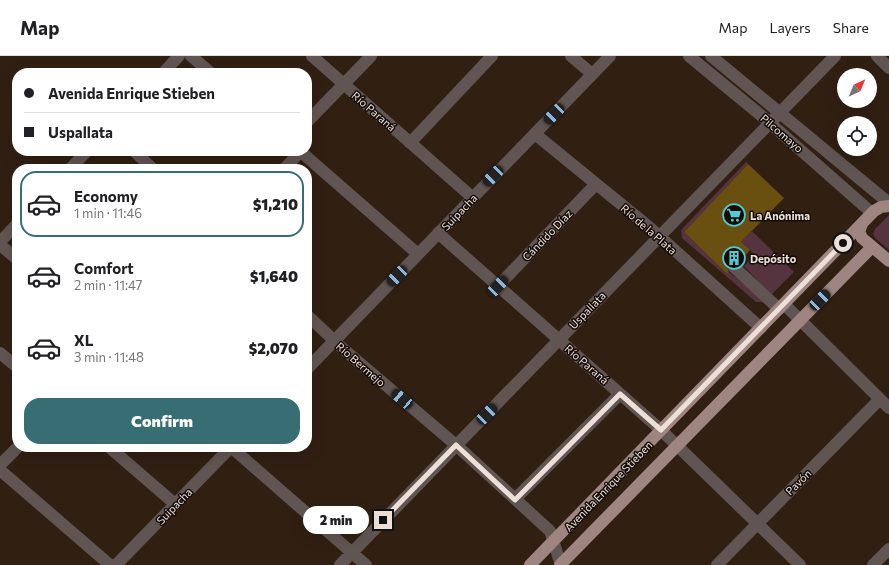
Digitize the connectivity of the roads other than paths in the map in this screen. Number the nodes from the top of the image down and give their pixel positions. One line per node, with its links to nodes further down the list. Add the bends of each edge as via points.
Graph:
1 (179, 56): 12 (street)
2 (191, 56): 13 (street)
3 (312, 56): 16 (street, Río Paraná)
4 (371, 56): 16 (street)
5 (492, 56): 21 (street)
6 (572, 56): 15 (street)
7 (610, 56): 15 (street, Suipacha)
8 (689, 56): 19 (street, Pilcomayo)
9 (711, 56): 17 (street, Pilcomayo)
10 (835, 56): 17 (street, Uspallata)
11 (877, 56): 14 (street)
12 (168, 68)
13 (205, 68)
14 (889, 68)
15 (592, 74): 20 (street, Suipacha)
16 (344, 84): 18 (street); 21 (street, Río Paraná)
17 (779, 112): 19 (street, Uspallata); 31 (street, Pilcomayo)
18 (312, 117)
19 (770, 122): 32 (street, Pilcomayo); 36 (street, Uspallata)
20 (535, 134): 29 (street, Río de la Plata); 30 (street, Suipacha)
21 (410, 143): 30 (street, Río Paraná)
22 (83, 156): 26 (street)
23 (139, 156): 27 (street)
24 (296, 156): 28 (street)
25 (307, 156): 39 (street)
26 (75, 164)
27 (148, 164)
28 (289, 164)
29 (596, 184): 36 (street, Río de la Plata); 43 (street, Cándido Díaz)
30 (473, 198): 35 (street, Suipacha)
31 (889, 204): 32 (main road, Avenida Enrique Stieben)
32 (872, 214): 33 (main road, Avenida Enrique Stieben)
33 (862, 224): 38 (main road, via 859,234); 44 (main road, Avenida Enrique Stieben)
34 (12, 230): 37 (street)
35 (438, 233): 39 (street, Suipacha); 43 (street, Río Paraná)
36 (659, 236): 47 (street, Río de la Plata); 48 (street, Uspallata)
37 (0, 243): 40 (street)
38 (872, 247): 41 (main road); 46 (main road, Avenida Enrique Stieben)
39 (418, 254): 49 (street, Suipacha)
40 (12, 255)
41 (889, 261)
42 (734, 267): 44 (street, via 768,299)
43 (498, 286): 48 (street, Río Paraná)
44 (782, 306): 46 (street); 47 (main road, Avenida Enrique Stieben)
45 (312, 320): 49 (street, Río Bermejo)
46 (801, 320): 54 (street); 58 (main road, Avenida Enrique Stieben)
47 (761, 328): 56 (main road, Avenida Enrique Stieben)
48 (559, 339): 53 (street, Río Paraná); 57 (street, Uspallata)
49 (334, 341): 52 (street, Suipacha); 57 (street, Río Bermejo)
50 (0, 353): 51 (street)
51 (12, 363)
52 (312, 364)
53 (620, 394): 56 (street, Río Paraná); 65 (street)
54 (880, 399): 55 (street); 67 (street, Pavón)
55 (889, 408)
56 (661, 430): 58 (street, Río Paraná); 68 (main road, Avenida Enrique Stieben)
57 (456, 445): 65 (street, Río Bermejo); 70 (street, Uspallata)
58 (677, 446): 67 (street, Río Paraná); 76 (main road, Avenida Enrique Stieben)
59 (13, 452): 63 (street)
60 (115, 452): 66 (street)
61 (226, 452): 66 (street, Suipacha)
62 (237, 452): 70 (street)
63 (0, 465)
64 (0, 470): 71 (street)
65 (515, 500): 68 (street, Río Bermejo, via 550,531)
66 (175, 504): 72 (street, Suipacha)
67 (758, 524): 77 (street, Pavón); 78 (street, Río Paraná)
68 (554, 540): 75 (main road, Avenida Enrique Stieben); 76 (street, Río Bermejo)
69 (889, 548): 79 (street)
70 (352, 552): 73 (street, Uspallata); 74 (street)
71 (110, 565)
72 (116, 565)
73 (340, 565)
74 (366, 565)
75 (530, 565)
76 (561, 565)
77 (717, 565)
78 (800, 565)
79 (873, 565)

